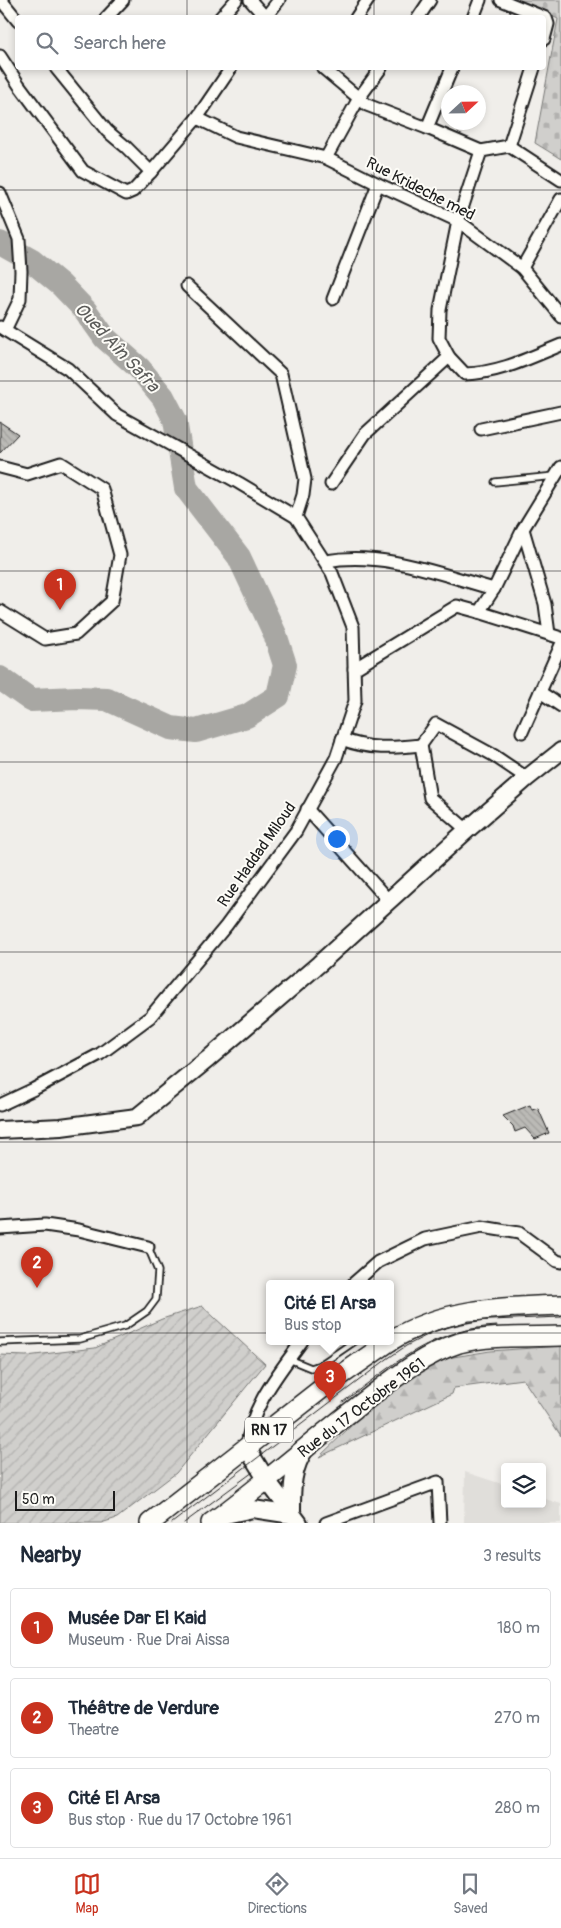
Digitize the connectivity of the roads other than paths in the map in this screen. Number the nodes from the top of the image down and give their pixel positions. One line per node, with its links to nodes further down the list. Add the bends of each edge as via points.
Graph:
1 (1, 0): 18 (street)
2 (123, 0): 10 (street)
3 (236, 0): 11 (street)
4 (250, 0): 12 (street)
5 (279, 0): 13 (street)
6 (368, 0): 14 (street)
7 (430, 0): 15 (street)
8 (480, 0): 16 (street)
9 (501, 0): 17 (street)
10 (109, 15)
11 (223, 15)
12 (264, 15)
13 (268, 15)
14 (358, 15)
15 (420, 15)
16 (474, 15)
17 (538, 15)
18 (15, 17)
19 (546, 18): 20 (street)
20 (546, 32)
21 (0, 56): 34 (street, via 83,171 126,194)
22 (58, 70): 34 (street, via 107,131)
23 (231, 70): 29 (street)
24 (326, 70): 28 (street)
25 (380, 70): 28 (street)
26 (451, 70): 30 (street)
27 (533, 70): 31 (street)
28 (359, 98): 30 (street, via 367,106); 33 (street)
29 (197, 118): 33 (street, Rue Krideche med, via 236,137); 34 (street)
30 (427, 128): 32 (street)
31 (509, 146): 32 (street); 35 (street)
32 (481, 151): 39 (street)
33 (326, 158): 36 (street, Rue Krideche med)
34 (151, 172)
35 (561, 180)
36 (378, 184): 39 (street, Rue Krideche med); 42 (street)
37 (0, 194): 44 (street, via 19,239 20,271 20,299)
38 (561, 199): 40 (street)
39 (458, 221): 40 (street, Rue Krideche med); 46 (street, via 440,310 439,338)
40 (522, 268): 43 (street, Rue Krideche med)
41 (188, 286): 54 (street, via 281,374 305,479 304,496)
42 (333, 299)
43 (561, 316)
44 (3, 328): 54 (street, Rue Haddad Miloud, via 68,370 117,415)
45 (561, 345): 46 (street, via 508,368 483,373 465,374)
46 (449, 357): 53 (street, via 365,434)
47 (561, 412): 48 (street)
48 (482, 429)
49 (3, 468): 51 (street); 58 (street, via 27,474 61,463 102,489 120,555 112,601 76,634 45,639)
50 (559, 471): 52 (lane); 55 (street)
51 (0, 479)
52 (495, 482)
53 (331, 484)
54 (296, 517): 56 (street, Rue Haddad Miloud)
55 (523, 529): 57 (street); 60 (street, via 545,604)
56 (326, 561): 57 (street, via 365,558 396,561); 63 (street, Rue Haddad Miloud, via 353,627)
57 (494, 589): 59 (street)
58 (0, 611)
59 (480, 612): 60 (street); 63 (street, via 457,606)
60 (550, 634): 61 (street)
61 (561, 638)
62 (561, 645): 64 (street)
63 (354, 669): 67 (street, Rue Haddad Miloud, via 355,701)
64 (540, 692): 65 (street); 66 (street)
65 (561, 706)
66 (522, 732)
67 (342, 739): 68 (street, via 358,746 390,748); 71 (street, Rue Haddad Miloud, via 336,758)
68 (421, 745): 70 (street, via 436,724 494,755); 72 (street, via 430,798)
69 (561, 751): 70 (main road)
70 (527, 778): 72 (main road)
71 (307, 810): 73 (street); 74 (street, Rue Haddad Miloud, via 296,831 226,926 150,1017 100,1054)
72 (467, 830): 73 (main road)
73 (388, 901): 75 (main road, via 319,964 137,1116 61,1127)
74 (0, 1105)
75 (0, 1130)
76 (0, 1228): 77 (street, via 45,1225)
77 (148, 1247): 83 (lane, via 158,1271 156,1299 147,1311 125,1326 80,1339)
78 (561, 1262): 79 (street, via 519,1233 482,1227 425,1239 378,1262)
79 (357, 1280)
80 (561, 1305): 82 (main road, Rue du 17 Octobre 1961 / RN 17, via 461,1312 422,1324)
81 (561, 1336): 88 (main road, Rue du 17 Octobre 1961 / RN 17, via 478,1340 442,1350 405,1370)
82 (394, 1339)
83 (0, 1342)
84 (299, 1345): 87 (street)
85 (349, 1345): 87 (lane, via 311,1368)
86 (384, 1345): 89 (main road, Rue du 17 Octobre 1961 / RN 17, via 320,1390)
87 (289, 1359): 89 (street, via 269,1386 248,1430)
88 (307, 1447): 90 (main road, Rue du 17 Octobre 1961 / RN 17); 91 (main road, via 298,1460 292,1483)
89 (247, 1448): 90 (main road); 93 (main road, Rue du 17 Octobre 1961 / RN 17)
90 (266, 1479): 91 (main road); 92 (main road, Rue du 17 Octobre 1961 / RN 17)
91 (295, 1519): 92 (main road, via 252,1509)
92 (215, 1520)
93 (150, 1523)
94 (326, 1523): 95 (street, via 438,1482)
95 (440, 1523)

